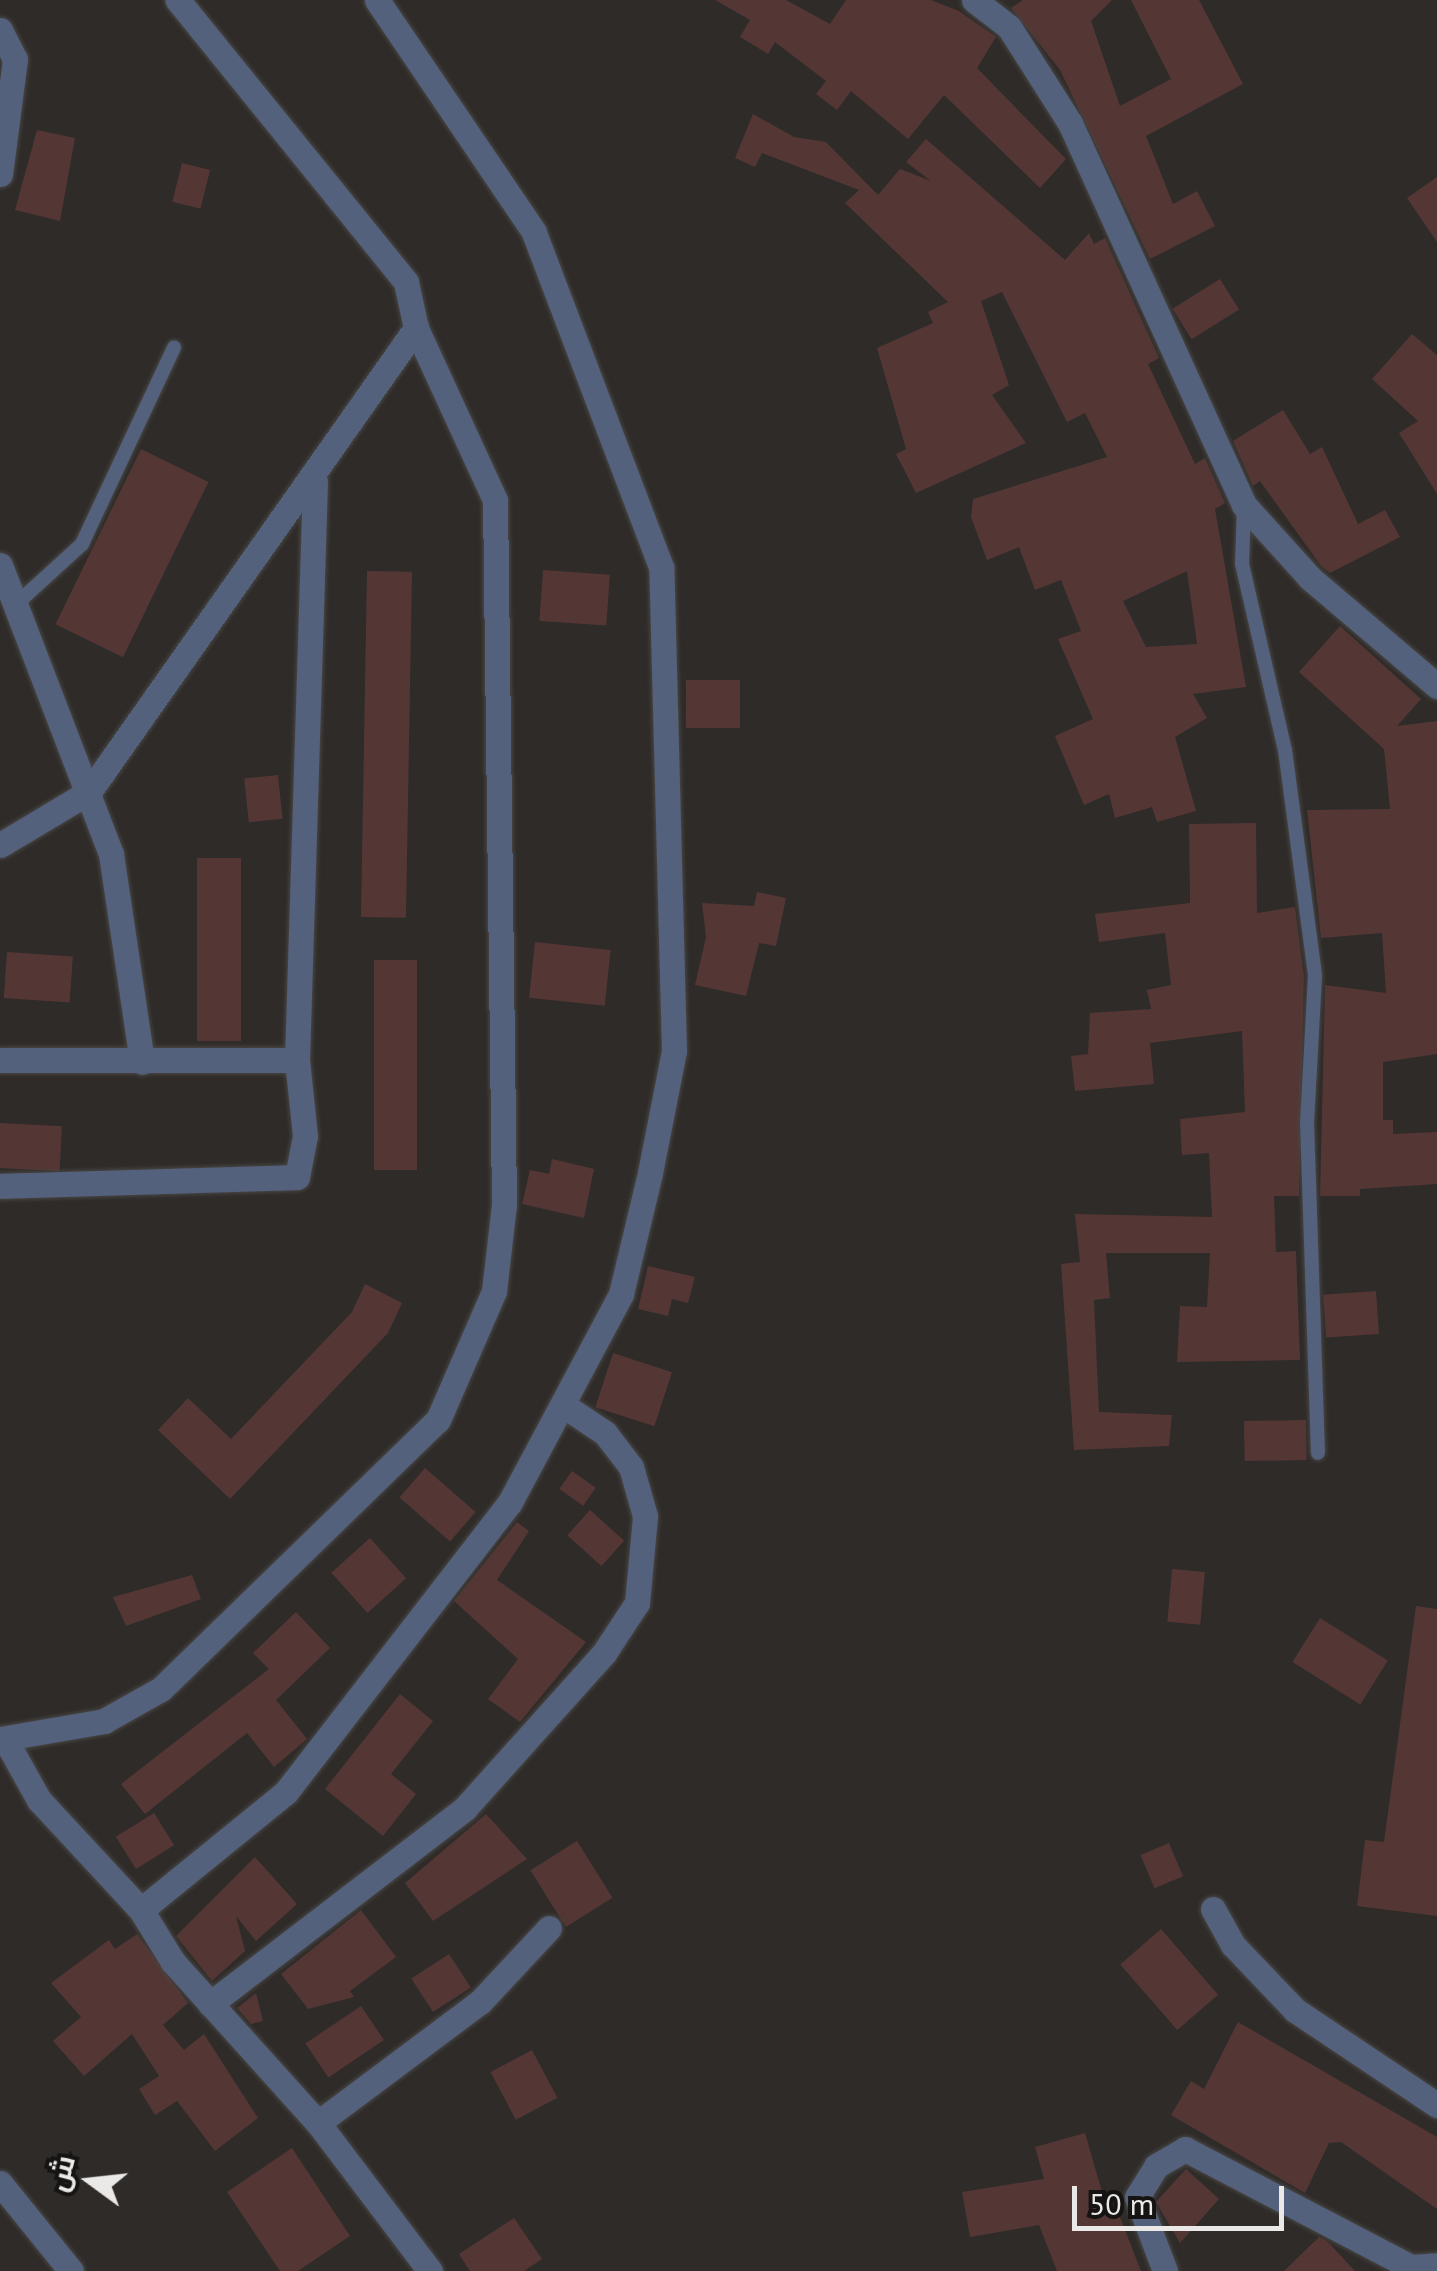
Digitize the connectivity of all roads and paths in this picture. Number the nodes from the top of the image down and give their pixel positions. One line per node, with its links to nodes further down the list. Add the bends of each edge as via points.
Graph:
1 (178, 0): 6 (street, via 406,282)
2 (378, 0): 19 (street, via 534,232 661,567 674,1051 621,1294)
3 (974, 0): 9 (street, via 1009,27 1070,123)
4 (0, 30): 5 (street, via 15,59)
5 (0, 174)
6 (416, 328): 8 (street); 21 (street, via 495,500 504,1205 494,1291 438,1420 161,1690 104,1721)
7 (174, 348): 11 (lane, via 82,544)
8 (316, 481): 13 (street); 16 (street)
9 (1244, 505): 12 (street, via 1310,578); 20 (lane, via 1242,564 1284,750 1314,976 1307,1122)
10 (0, 565): 11 (street)
11 (6, 609): 13 (street)
12 (1437, 686)
13 (89, 792): 14 (street); 17 (street, via 111,854)
14 (0, 846)
15 (0, 1060): 17 (street)
16 (296, 1060): 17 (street); 18 (street, via 305,1136 297,1177)
17 (142, 1062)
18 (0, 1186)
19 (562, 1405): 23 (street, via 510,1502 286,1792); 25 (street, via 604,1433 631,1466 645,1516 637,1603 604,1653 465,1808)
20 (1318, 1454)
21 (3, 1739): 23 (street, via 39,1800)
22 (1213, 1909): 26 (street, via 1233,1944 1295,2010)
23 (141, 1910): 25 (street)
24 (549, 1928): 27 (street, via 480,2002)
25 (210, 2004): 27 (street)
26 (1437, 2105)
27 (318, 2122): 31 (street)
28 (0, 2183): 30 (street)
29 (1437, 2265): 32 (street, via 1411,2267 1185,2148 1156,2166 1137,2197)
30 (72, 2271)
31 (430, 2271)
32 (1166, 2271)

